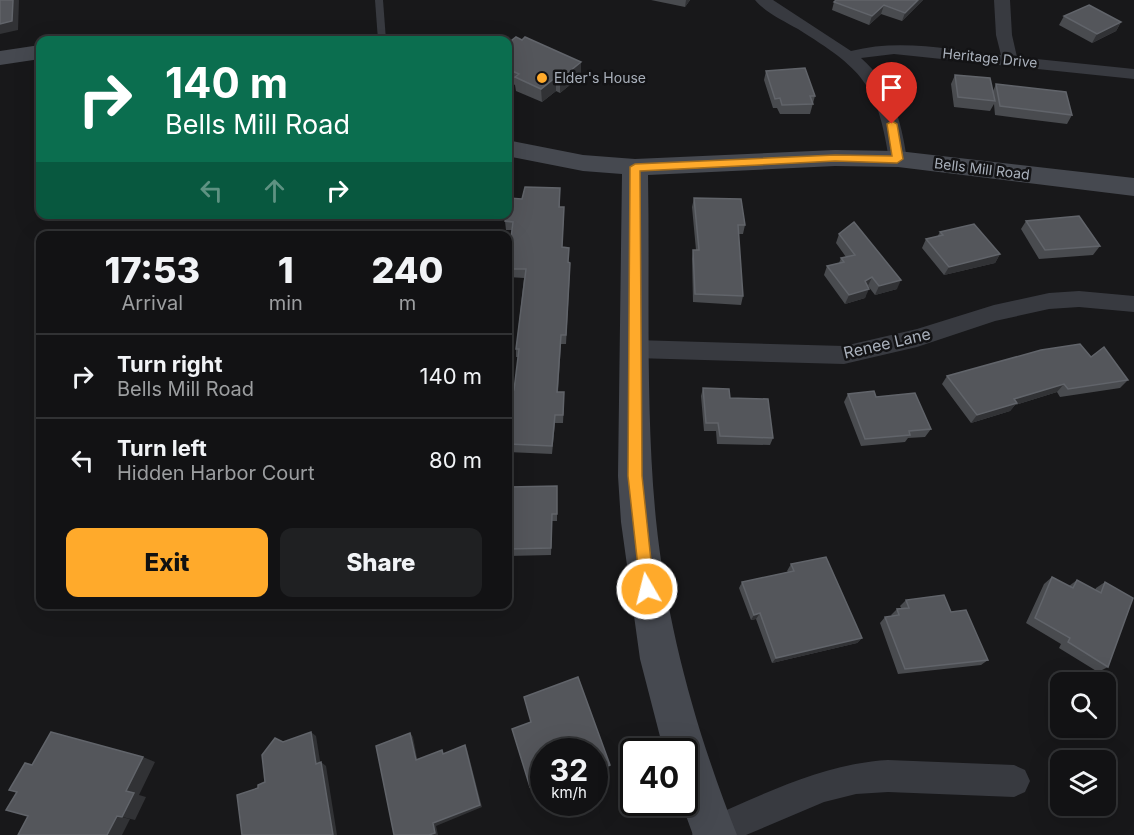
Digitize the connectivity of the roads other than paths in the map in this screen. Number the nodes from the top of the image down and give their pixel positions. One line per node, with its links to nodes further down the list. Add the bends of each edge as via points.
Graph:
1 (378, 0): 4 (lane)
2 (763, 0): 6 (street)
3 (1002, 0): 8 (street)
4 (382, 36)
5 (36, 53): 7 (street)
6 (847, 57): 8 (street, Heritage Drive, via 894,49); 11 (street, via 877,85 892,124)
7 (0, 58)
8 (1010, 60): 9 (street, Heritage Drive)
9 (1134, 74)
10 (512, 149): 12 (street, Bells Mill Road, via 583,163)
11 (897, 159): 12 (street, Bells Mill Road); 13 (street, Bells Mill Road)
12 (635, 167): 15 (street)
13 (1134, 187)
14 (1134, 304): 15 (street, Renee Lane, via 1079,299 1049,301 844,355)
15 (635, 349): 17 (street, via 635,476 647,589 663,671)
16 (1014, 781): 17 (street, via 856,778 823,786)
17 (712, 834)

